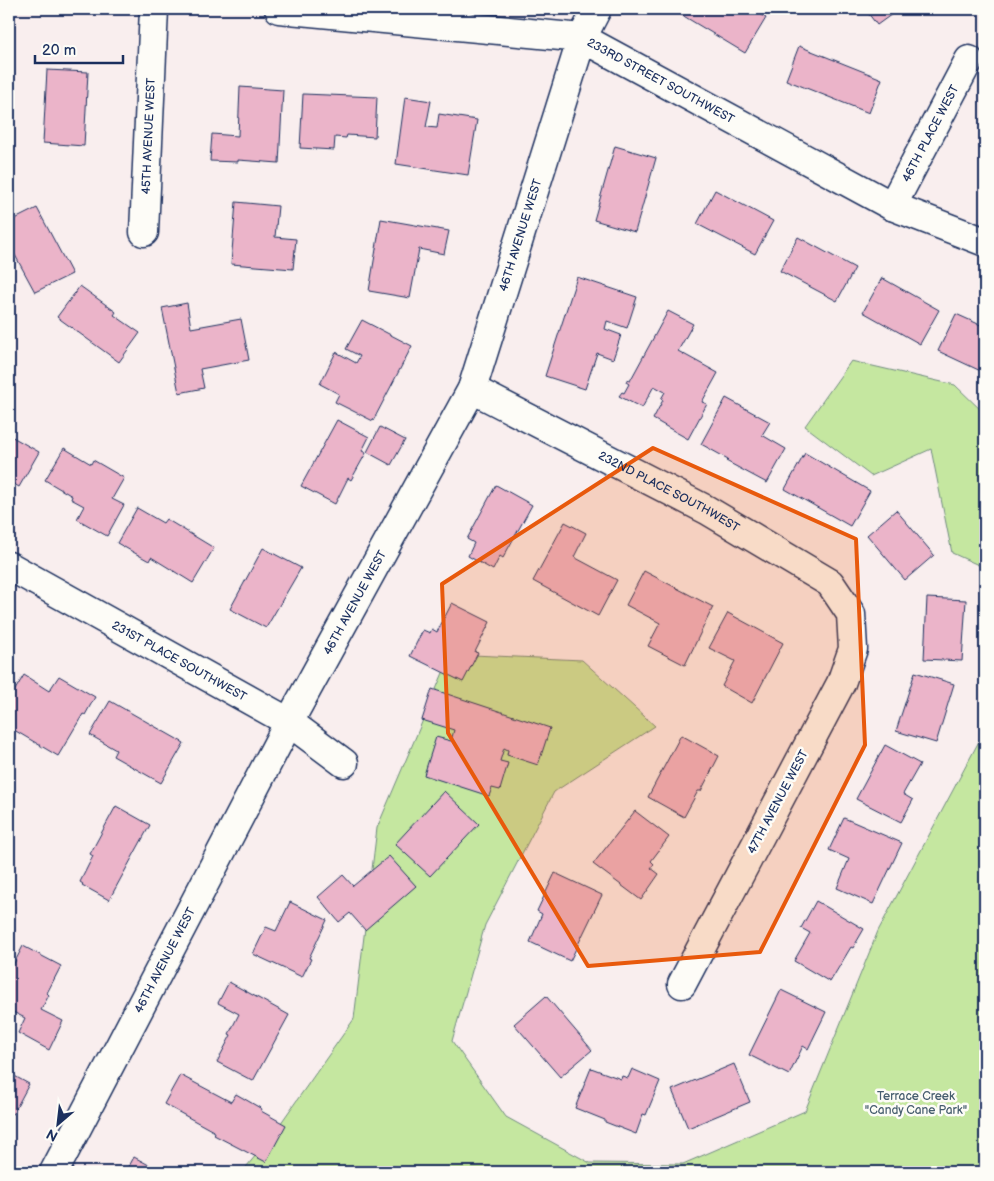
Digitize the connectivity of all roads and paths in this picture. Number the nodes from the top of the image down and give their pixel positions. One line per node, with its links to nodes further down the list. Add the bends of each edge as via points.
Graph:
1 (154, 9): 7 (street, 45TH AVENUE WEST)
2 (279, 9): 4 (street, 233RD STREET SOUTHWEST)
3 (598, 9): 4 (street, 46TH AVENUE WEST)
4 (582, 38): 6 (street, 233RD STREET SOUTHWEST); 9 (street, 46TH AVENUE WEST)
5 (969, 60): 6 (street, 46TH PLACE WEST)
6 (892, 206): 8 (street, 233RD STREET SOUTHWEST)
7 (144, 232)
8 (985, 242)
9 (472, 389): 11 (street, 232ND PLACE SOUTHWEST, via 707,510 814,573 830,583); 12 (street, 46TH AVENUE WEST)
10 (9, 566): 12 (street, 231ST PLACE SOUTHWEST)
11 (851, 614): 14 (street, 47TH AVENUE WEST, via 853,649 841,683)
12 (289, 722): 13 (street, 231ST PLACE SOUTHWEST); 15 (street, 46TH AVENUE WEST)
13 (344, 763)
14 (682, 984)
15 (54, 1172)

